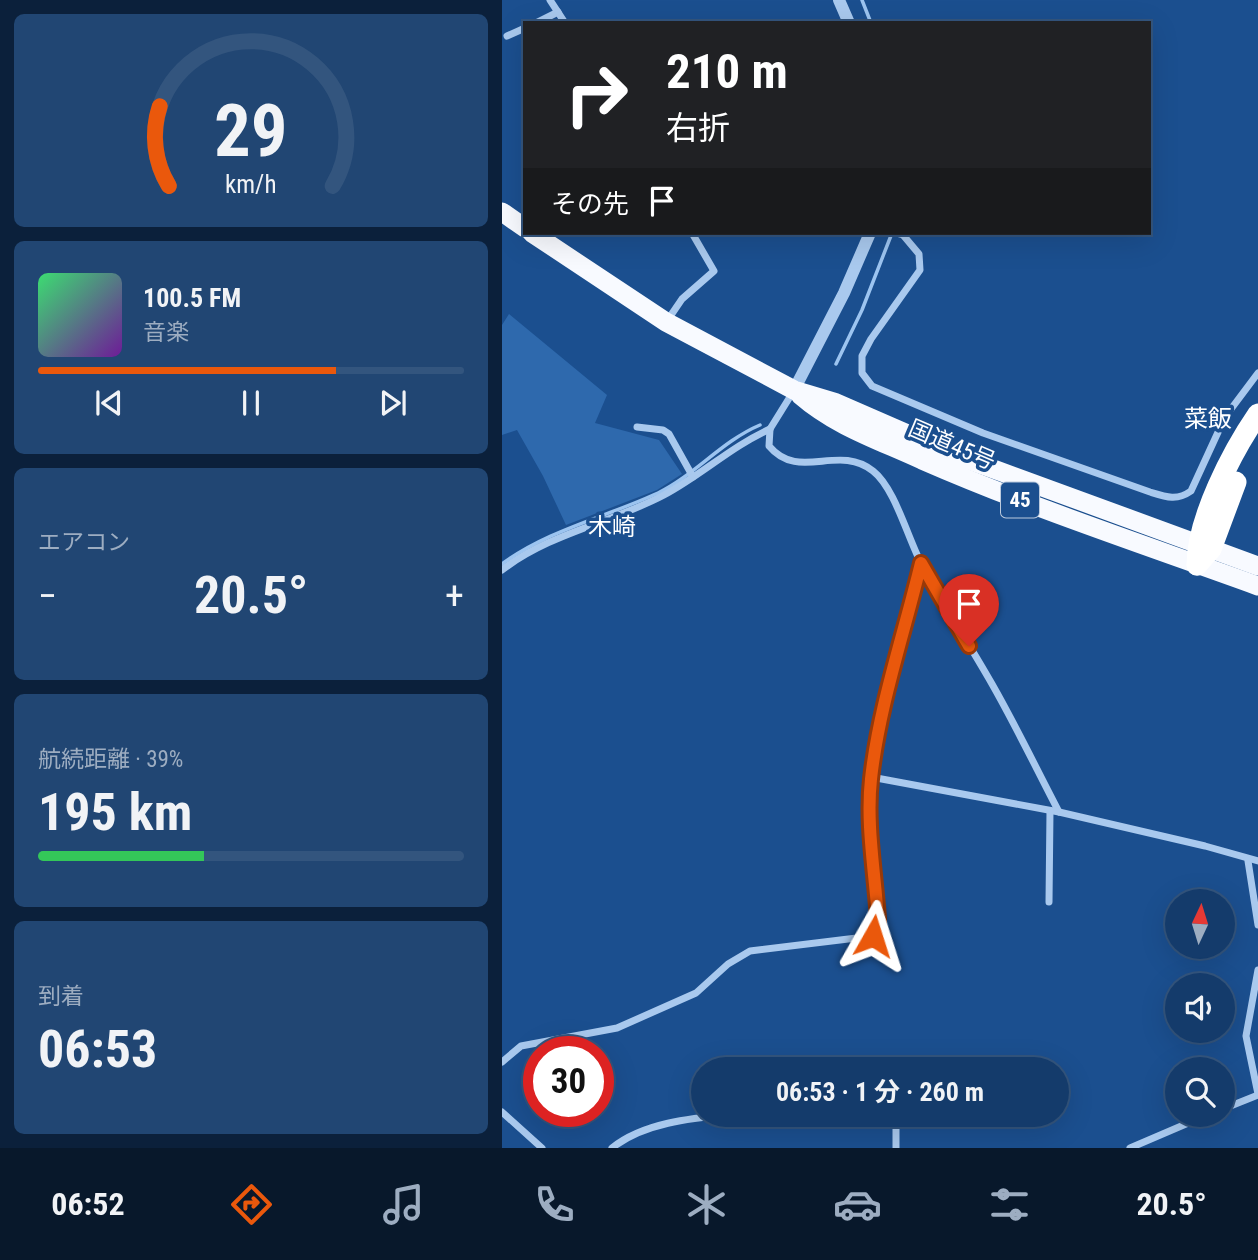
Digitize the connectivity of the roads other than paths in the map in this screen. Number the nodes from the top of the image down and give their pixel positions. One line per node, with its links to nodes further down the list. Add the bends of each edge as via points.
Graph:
1 (550, 0): 3 (street)
2 (839, 0): 6 (street)
3 (558, 12): 4 (street); 5 (street)
4 (540, 21)
5 (564, 21)
6 (848, 21)
7 (523, 29): 8 (street)
8 (507, 36)
9 (502, 212): 10 (highway)
10 (523, 227)
11 (535, 235): 15 (highway, 国道45号 / 45)
12 (693, 235): 15 (street, via 714,271 682,299)
13 (869, 235): 17 (street)
14 (901, 235): 16 (street, via 919,254 920,270 871,339 862,356 862,373 872,386 983,433 1150,492 1182,497 1192,491 1225,416)
15 (666, 322): 17 (highway, 国道45号 / 45)
16 (1258, 373)
17 (794, 390): 20 (street); 23 (highway, 国道45号 / 45, via 826,417 1059,516)
18 (1258, 414): 23 (highway, via 1242,438)
19 (637, 427): 22 (street, via 669,434)
20 (770, 429): 22 (street); 24 (street, via 769,446 780,458 797,463 849,459 872,470 885,485)
21 (1258, 436): 23 (highway)
22 (693, 477): 26 (street, via 661,497 519,557)
23 (1202, 552): 25 (highway, 国道45号 / 45); 27 (highway, 国道45号 / 45)
24 (921, 563): 28 (street); 29 (street, via 993,687)
25 (1258, 566)
26 (502, 570)
27 (1258, 586)
28 (871, 777): 29 (street); 35 (street, via 878,919 873,936 750,951 685,998 617,1028 521,1046)
29 (1054, 812): 30 (street); 32 (street)
30 (1248, 860): 31 (street); 33 (street)
31 (1258, 861)
32 (1049, 902)
33 (1258, 925)
34 (1258, 970): 36 (street, via 1246,1036)
35 (502, 1062)
36 (1258, 1095): 37 (street)
37 (1235, 1104)
38 (502, 1112): 42 (street)
39 (691, 1121): 43 (street, via 656,1127)
40 (896, 1127): 44 (street)
41 (1179, 1127): 45 (street)
42 (542, 1148)
43 (612, 1148)
44 (896, 1148)
45 (1130, 1148)

